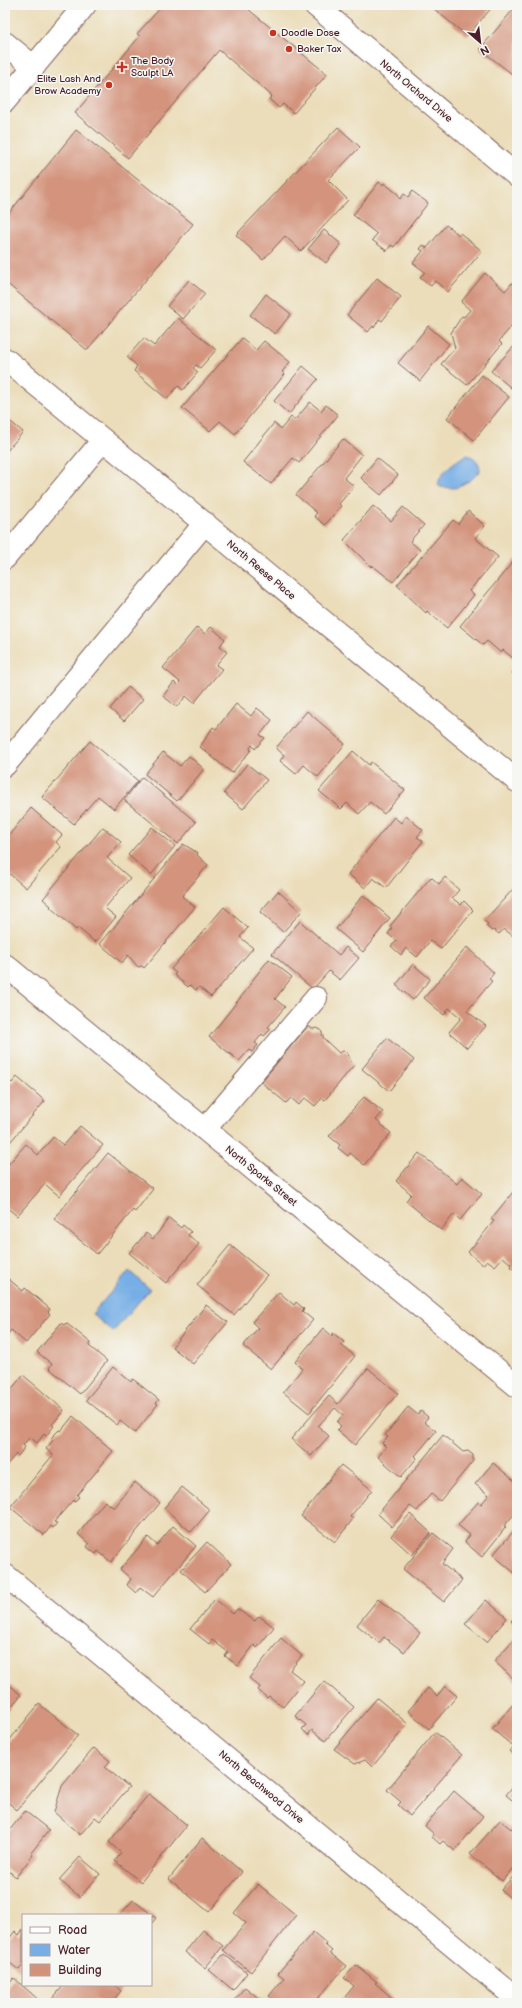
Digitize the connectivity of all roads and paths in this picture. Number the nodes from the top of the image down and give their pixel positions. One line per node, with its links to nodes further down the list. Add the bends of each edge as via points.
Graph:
1 (85, 5): 4 (street)
2 (315, 5): 6 (street, North Orchard Drive)
3 (5, 43): 4 (street)
4 (34, 67): 5 (street)
5 (5, 101)
6 (517, 176)
7 (5, 359): 8 (street, North Reese Place)
8 (103, 440): 9 (street, North Reese Place); 10 (street)
9 (205, 523): 11 (street); 12 (street, North Reese Place)
10 (5, 558)
11 (5, 766)
12 (517, 781)
13 (5, 965): 15 (street, North Sparks Street)
14 (316, 998): 15 (street)
15 (205, 1129): 16 (street, North Sparks Street)
16 (517, 1386)
17 (5, 1574): 18 (street, North Beachwood Drive)
18 (517, 1999)

